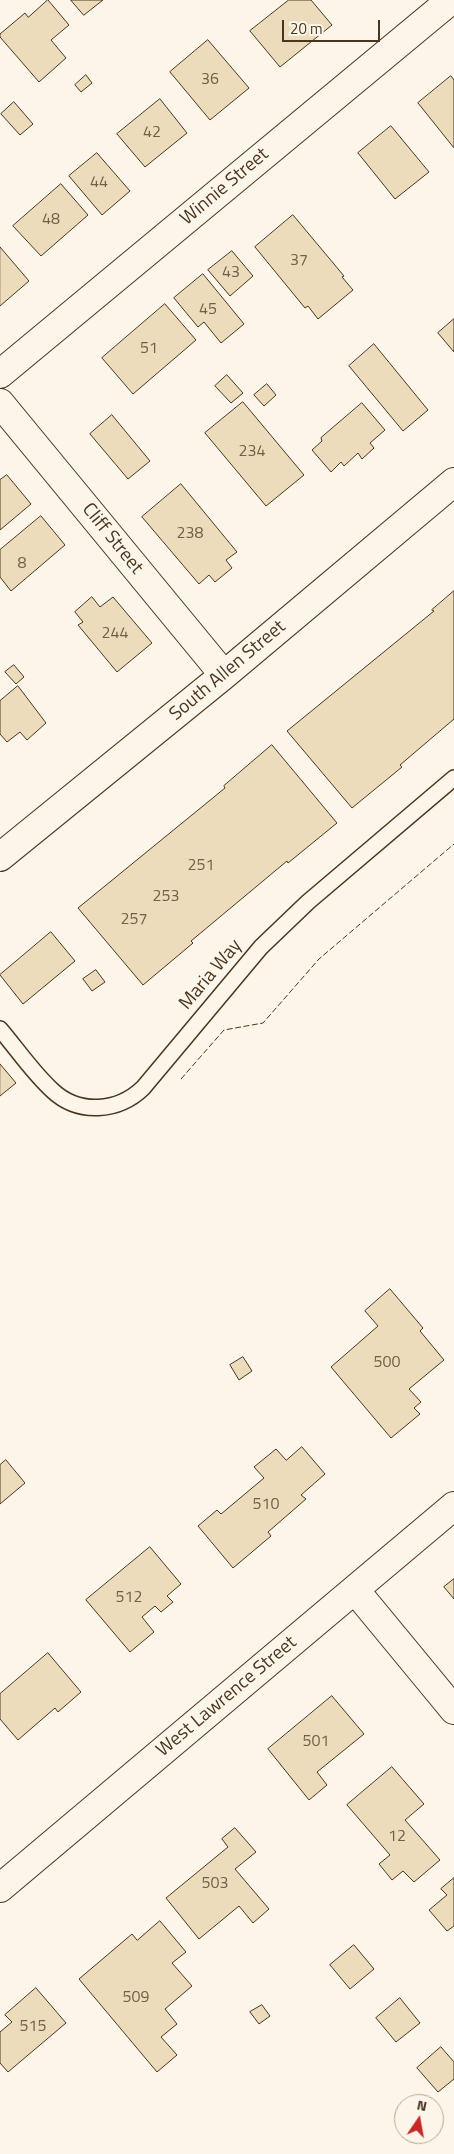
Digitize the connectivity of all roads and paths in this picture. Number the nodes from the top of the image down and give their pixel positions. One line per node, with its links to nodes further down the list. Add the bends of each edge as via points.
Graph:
1 (451, 0): 2 (street, Winnie Street)
2 (0, 374)
3 (0, 403): 5 (street, Cliff Street)
4 (454, 482): 5 (street, South Allen Street)
5 (224, 674): 7 (street, South Allen Street)
6 (454, 778): 8 (lane, Maria Way, via 308,902 261,948 144,1088 128,1100 108,1107 94,1107 78,1105 60,1097)
7 (0, 857)
8 (0, 1029)
9 (454, 1506): 10 (street, West Lawrence Street)
10 (355, 1590): 11 (street); 12 (street, West Lawrence Street)
11 (454, 1710)
12 (0, 1888)

